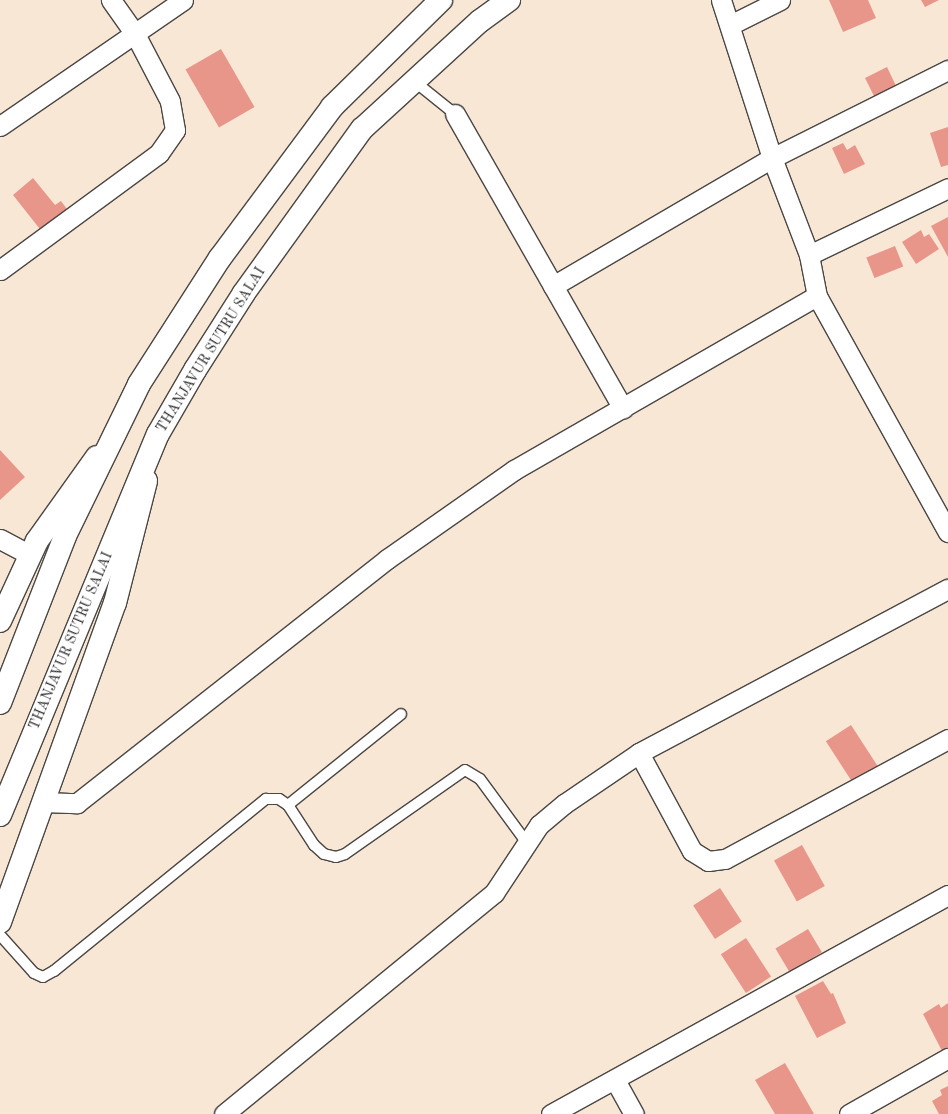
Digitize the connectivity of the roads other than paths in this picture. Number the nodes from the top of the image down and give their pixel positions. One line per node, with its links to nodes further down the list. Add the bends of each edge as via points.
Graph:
1 (111, 0): 8 (street)
2 (183, 0): 8 (street)
3 (441, 0): 20 (main road, via 332,107 220,258 139,384)
4 (509, 0): 10 (main road, THANJAVUR SUTRU SALAI, via 480,21)
5 (721, 0): 7 (street)
6 (780, 0): 7 (street)
7 (730, 25): 13 (street)
8 (135, 34): 12 (street); 16 (street, via 170,101 175,130 159,154)
9 (948, 70): 13 (street)
10 (414, 81): 11 (lane); 21 (main road, THANJAVUR SUTRU SALAI, via 362,129 244,293)
11 (455, 114): 17 (street)
12 (0, 126)
13 (772, 158): 15 (street); 17 (street)
14 (948, 188): 15 (street)
15 (809, 255): 18 (street)
16 (0, 270)
17 (553, 286): 19 (street)
18 (817, 296): 19 (street); 22 (street)
19 (622, 408): 31 (street, via 514,470 387,559 77,803)
20 (117, 429): 24 (main road, via 37,541); 27 (main road, via 65,536)
21 (158, 434): 31 (main road, via 115,603); 33 (main road, THANJAVUR SUTRU SALAI)
22 (948, 532)
23 (0, 539): 24 (street)
24 (30, 555): 26 (main road)
25 (948, 589): 30 (street)
26 (0, 621)
27 (0, 703)
28 (400, 714): 32 (lane)
29 (948, 739): 30 (street, via 725,859 708,861 692,851)
30 (639, 753): 34 (street, via 539,824)
31 (42, 802): 36 (main road)
32 (288, 805): 34 (lane, via 314,845 324,854 336,857 345,854 465,770 480,779); 37 (lane, via 279,799 266,799 54,971 43,977 34,973)
33 (0, 815)
34 (527, 843): 40 (street, via 494,893)
35 (948, 895): 39 (street)
36 (0, 922)
37 (0, 935)
38 (948, 1058): 43 (street)
39 (615, 1080): 41 (street); 42 (street)
40 (224, 1114)
41 (551, 1114)
42 (634, 1114)
43 (849, 1114)

